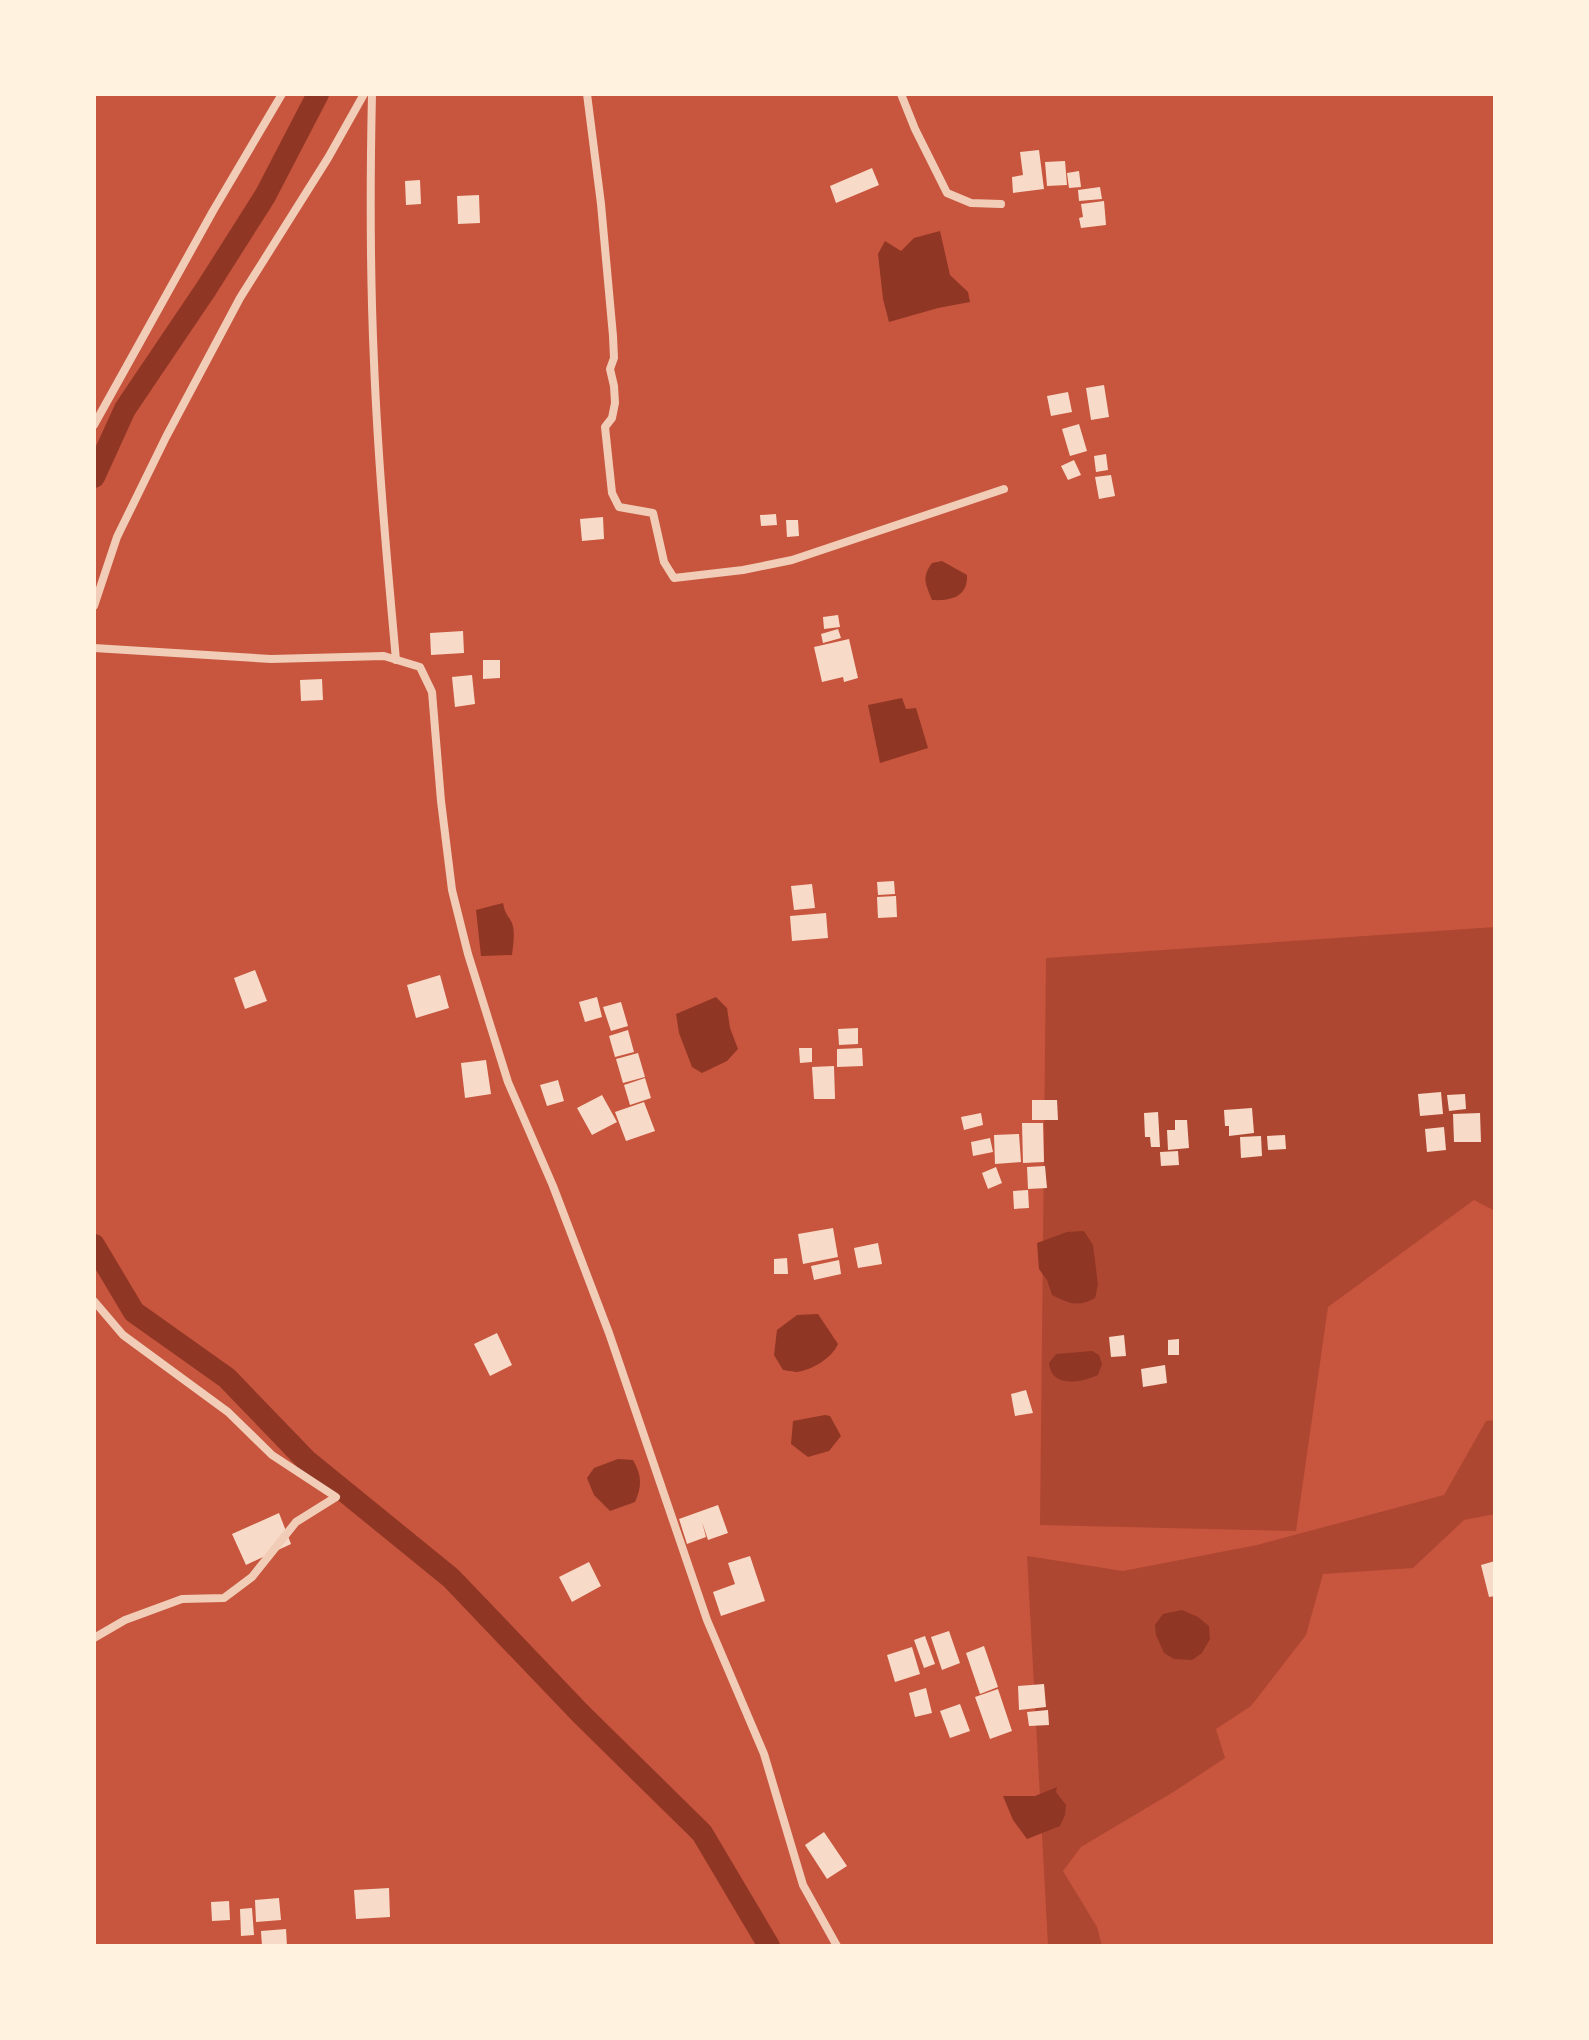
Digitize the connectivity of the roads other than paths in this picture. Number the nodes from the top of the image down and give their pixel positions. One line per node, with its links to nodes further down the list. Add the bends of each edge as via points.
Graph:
1 (282, 94): 7 (street)
2 (364, 94): 9 (street, via 240,298 166,437 117,537)
3 (372, 94): 11 (street, via 374,362)
4 (587, 94): 8 (street, via 613,336 615,403 605,427 612,493 619,507 653,513 664,562 674,578 792,560)
5 (901, 94): 6 (street, via 947,193 971,203)
6 (1001, 204)
7 (94, 425)
8 (1004, 489)
9 (94, 606)
10 (94, 648): 11 (street)
11 (396, 660): 14 (street, via 420,667 432,692 452,890 508,1082 609,1333 707,1620 764,1754 803,1885)
12 (94, 1301): 13 (street, via 123,1335 228,1412 272,1455 336,1497 296,1522 252,1577 224,1598 182,1599)
13 (94, 1638)
14 (837, 1946)

